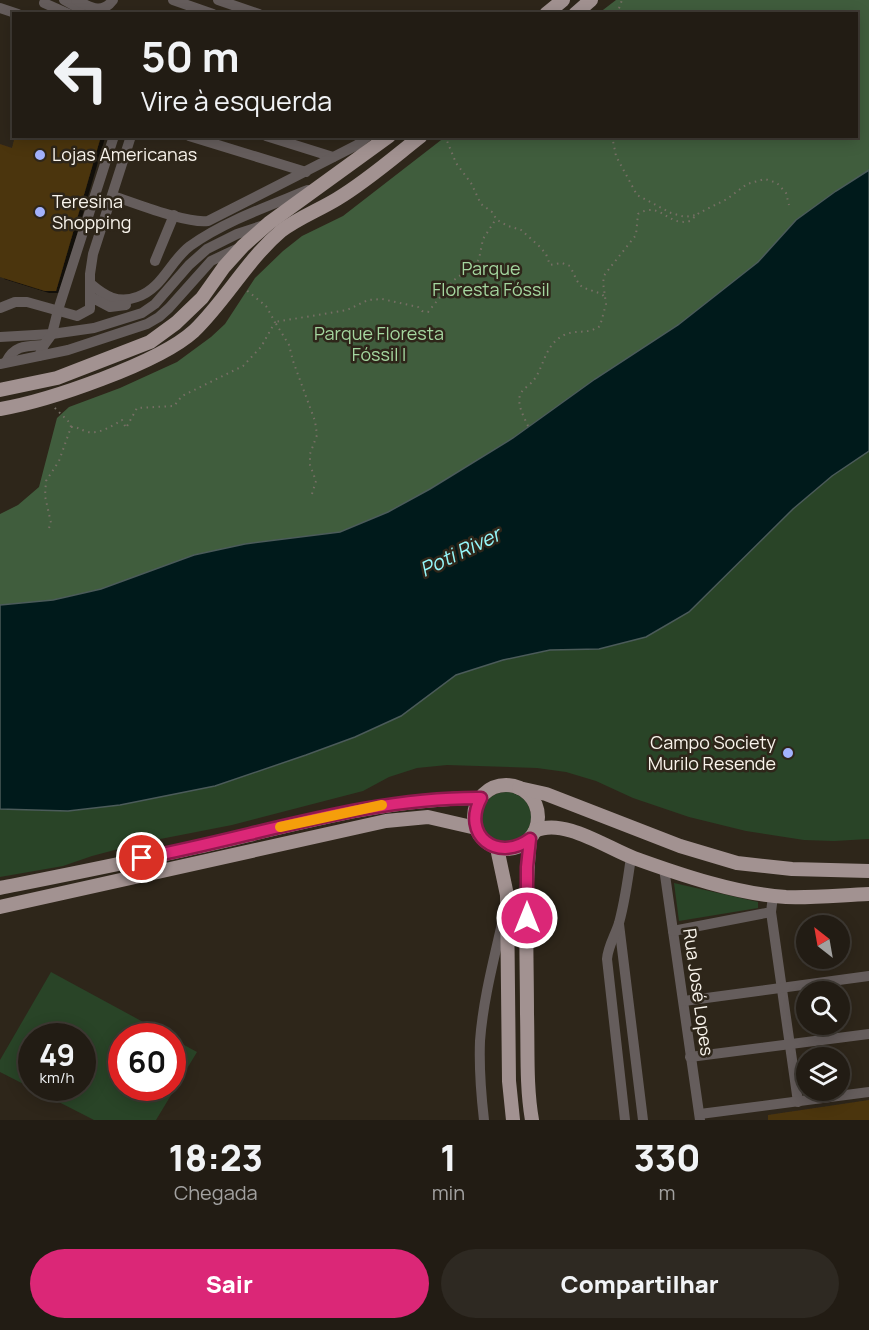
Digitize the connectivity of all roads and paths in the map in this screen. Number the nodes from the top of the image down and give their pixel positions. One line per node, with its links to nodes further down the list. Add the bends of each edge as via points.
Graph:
1 (64, 0): 13 (street)
2 (76, 0): 5 (street, via 98,9)
3 (86, 0): 4 (street, via 97,5)
4 (106, 0)
5 (113, 0)
6 (118, 0): 14 (street)
7 (173, 0): 15 (street)
8 (220, 0): 16 (street)
9 (563, 0): 17 (main road)
10 (591, 0): 18 (main road)
11 (46, 8): 12 (street)
12 (61, 12)
13 (85, 12)
14 (108, 12)
15 (207, 12)
16 (253, 12)
17 (548, 12)
18 (577, 12)
19 (113, 138): 46 (street)
20 (130, 138): 31 (street)
21 (196, 138): 29 (street)
22 (272, 138): 28 (street)
23 (366, 138): 28 (street)
24 (386, 138): 30 (main road)
25 (418, 138): 54 (main road, via 357,187 283,230 239,275 192,333 169,349)
26 (447, 138): 36 (path, via 456,163 481,204)
27 (612, 138): 35 (path, via 616,156 637,195 670,213)
28 (333, 157): 29 (street)
29 (306, 172): 34 (street, via 208,221)
30 (325, 183): 32 (main road); 40 (street, via 193,244 153,289 136,298 116,300)
31 (113, 196): 34 (street); 40 (street, via 93,254)
32 (296, 205): 37 (main road); 42 (street, via 204,244)
33 (789, 205): 35 (path, via 786,193 777,183 765,179 747,184)
34 (174, 215): 39 (street)
35 (696, 215): 44 (path, via 685,222 648,208 638,214 636,235 605,274)
36 (496, 219): 44 (path, via 521,230 544,250 550,265 570,266 578,285 602,294); 48 (path, via 483,239 476,264 454,280 428,312 382,299 365,301 347,310)
37 (269, 222): 38 (main road); 47 (street, via 207,249 156,304)
38 (248, 242): 51 (street, via 228,245 202,260 163,307 129,330 68,351); 53 (main road, via 202,298 150,342 57,378)
39 (155, 261)
40 (92, 284): 43 (street)
41 (240, 286): 48 (path, via 266,306)
42 (155, 296): 43 (street, via 116,307); 47 (street)
43 (91, 297): 46 (street, via 90,309 77,316)
44 (605, 299): 56 (path, via 600,326 590,333 572,333 558,340 521,393 520,404)
45 (0, 308): 46 (street, via 27,302)
46 (58, 310): 49 (street)
47 (121, 319): 49 (street, via 94,328)
48 (275, 322): 57 (path, via 243,366 182,396 174,406 138,407 126,428 122,420 107,429 89,432); 58 (path, via 289,345 315,420 317,435 310,454 316,481)
49 (52, 334): 50 (street); 51 (street)
50 (0, 337)
51 (41, 351): 52 (street, via 30,346 15,350)
52 (3, 363)
53 (0, 390)
54 (49, 396): 55 (main road); 57 (path, via 57,413)
55 (0, 409)
56 (528, 426)
57 (71, 427): 59 (path, via 59,462 45,481)
58 (312, 494)
59 (49, 528)
60 (519, 788): 61 (main road, via 498,786); 64 (main road, via 534,801 538,811); 70 (main road, via 546,794 680,846 737,863)
61 (481, 798): 62 (main road, via 390,804); 63 (main road, via 474,818)
62 (304, 822): 65 (main road); 68 (main road)
63 (476, 828): 65 (main road, via 416,816); 66 (main road, via 481,837)
64 (533, 835): 66 (main road, via 520,846); 67 (main road, via 543,827 556,826); 93 (main road, via 527,867)
65 (303, 838): 71 (main road)
66 (497, 848): 75 (main road)
67 (631, 857): 69 (main road); 78 (street)
68 (142, 858): 71 (main road); 72 (main road)
69 (664, 868): 74 (main road); 79 (street, Rua José Lopes)
70 (869, 871)
71 (142, 876): 76 (main road)
72 (0, 888)
73 (869, 894): 74 (main road)
74 (773, 896): 77 (street)
75 (507, 905): 91 (street, via 480,1040); 92 (main road)
76 (0, 907)
77 (771, 912): 79 (street); 81 (street)
78 (618, 924): 86 (street); 87 (street, via 607,959)
79 (673, 931): 82 (street, Rua José Lopes)
80 (869, 976): 81 (street)
81 (783, 988): 82 (street); 84 (street)
82 (684, 1001): 85 (street, Rua José Lopes)
83 (869, 1034): 84 (street)
84 (790, 1046): 85 (street); 89 (street)
85 (690, 1057): 90 (street, Rua José Lopes)
86 (636, 1062): 87 (street); 95 (street)
87 (618, 1064): 94 (street)
88 (869, 1092): 89 (street)
89 (798, 1102): 90 (street)
90 (700, 1117)
91 (484, 1120)
92 (513, 1120)
93 (532, 1120)
94 (625, 1120)
95 (643, 1120)

